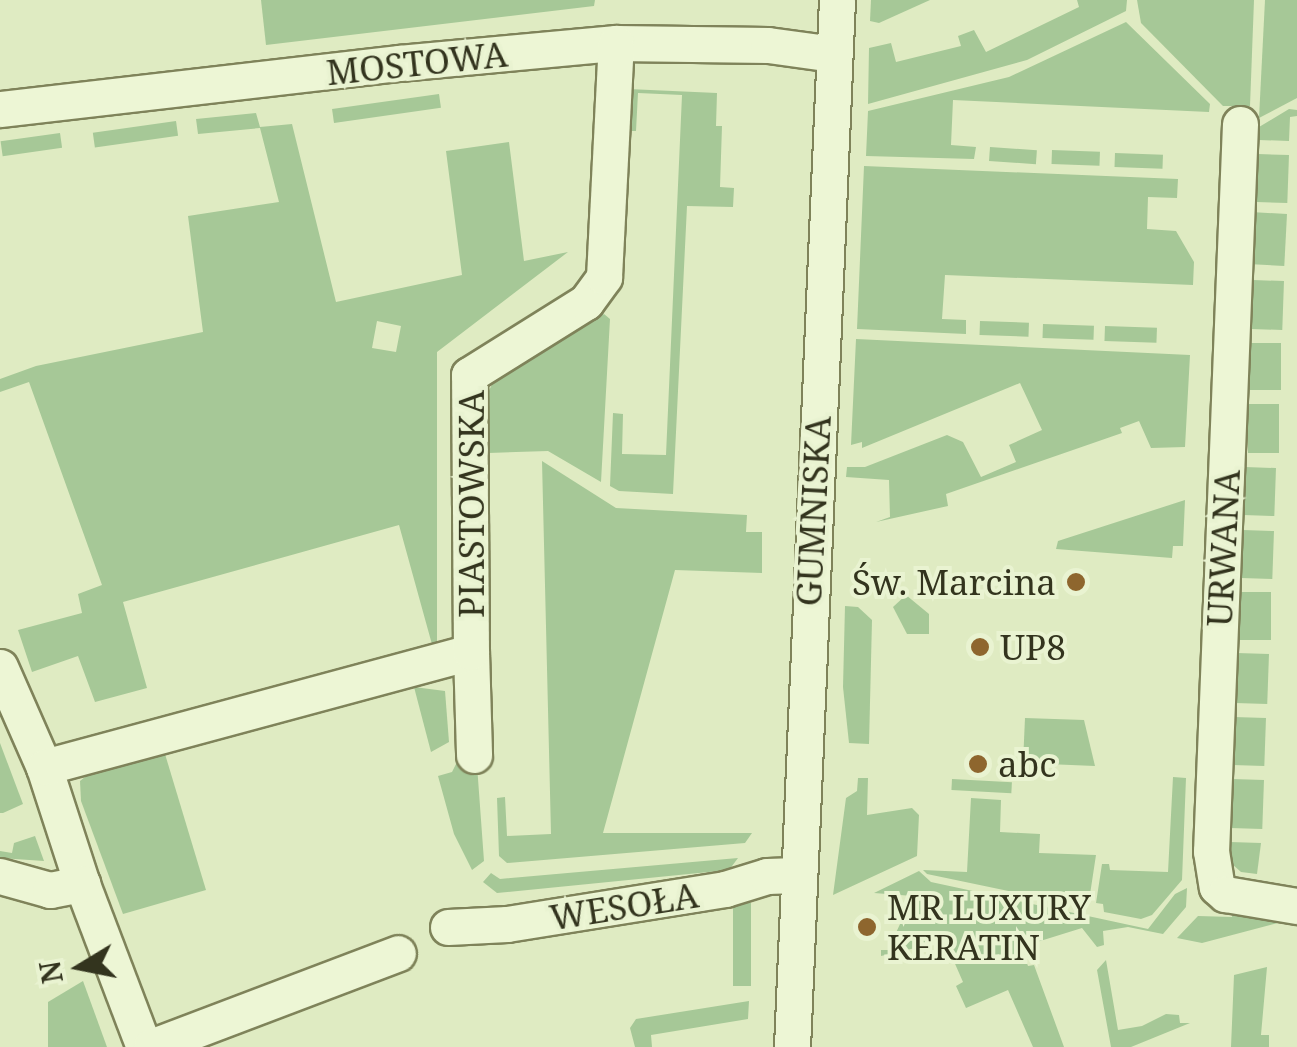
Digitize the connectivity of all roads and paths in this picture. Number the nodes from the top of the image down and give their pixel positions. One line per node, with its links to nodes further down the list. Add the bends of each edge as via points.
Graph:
1 (837, 0): 3 (street, GUMNISKA)
2 (616, 43): 3 (street, MOSTOWA, via 768,45); 4 (street, MOSTOWA); 6 (street, PIASTOWSKA, via 604,277 586,302 469,376)
3 (834, 54): 10 (street, GUMNISKA)
4 (0, 110)
5 (1240, 124): 13 (street, URWANA, via 1211,851 1217,887 1225,894)
6 (471, 652): 8 (street); 9 (street, PIASTOWSKA)
7 (0, 668): 9 (street)
8 (474, 755)
9 (44, 767): 12 (street)
10 (798, 875): 14 (street, WESOŁA); 16 (street, GUMNISKA)
11 (0, 876): 12 (street, via 50,890)
12 (82, 884): 17 (street)
13 (1297, 906)
14 (448, 928)
15 (398, 953): 17 (street)
16 (794, 1039)
17 (147, 1047)

